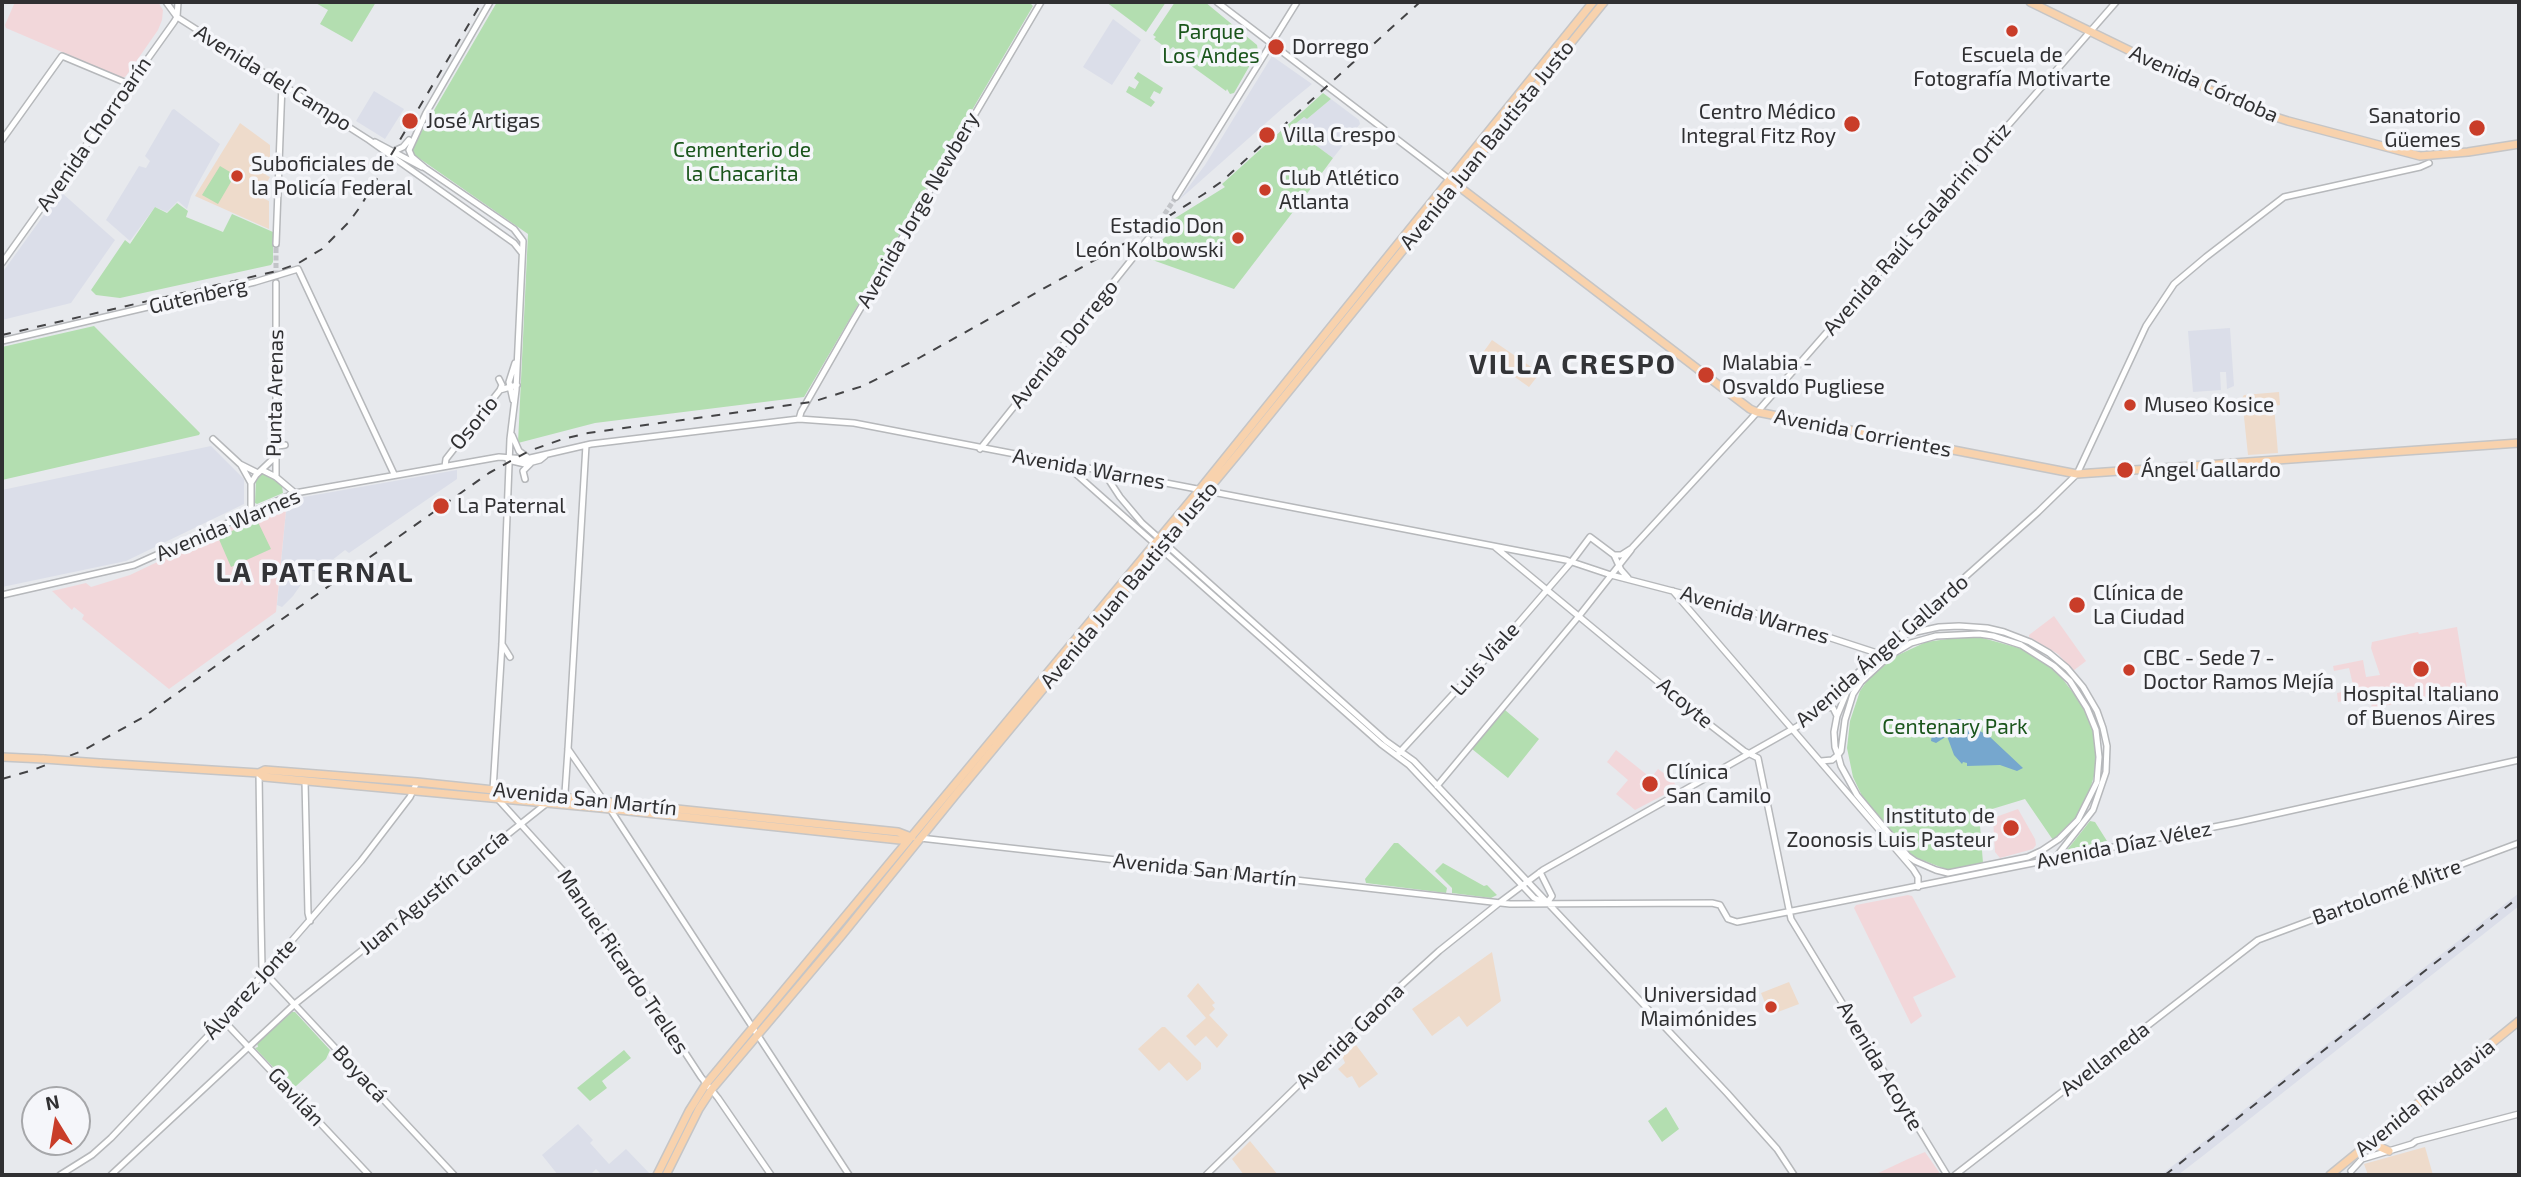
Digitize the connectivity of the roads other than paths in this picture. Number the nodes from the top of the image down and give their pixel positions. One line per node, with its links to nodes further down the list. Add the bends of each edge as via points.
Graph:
1 (166, 2): 11 (main road)
2 (178, 2): 11 (main road)
3 (490, 2): 19 (main road)
4 (1041, 2): 42 (main road, Avenida Jorge Newbery)
5 (1217, 2): 13 (main road, Avenida Corrientes)
6 (1297, 2): 13 (main road)
7 (1593, 2): 27 (main road, Avenida Juan Bautista Justo)
8 (1604, 2): 27 (main road, Avenida Juan Bautista Justo)
9 (2030, 2): 12 (main road, Avenida Córdoba)
10 (2116, 2): 12 (main road, Avenida Raúl Scalabrini Ortiz)
11 (177, 17): 14 (main road, Avenida Chorroarín); 15 (main road, Avenida del Campo)
12 (2090, 32): 21 (main road, Avenida Córdoba, via 2274,117 2420,156); 41 (main road, Avenida Raúl Scalabrini Ortiz)
13 (1271, 44): 27 (main road, Avenida Corrientes); 29 (main road)
14 (129, 84): 16 (main road, via 62,57); 35 (main road, Avenida Chorroarín)
15 (282, 84): 17 (main road, Avenida del Campo); 33 (main road)
16 (2, 140)
17 (369, 140): 20 (main road, Avenida del Campo); 24 (main road, Avenida del Campo)
18 (2519, 144): 21 (main road, Avenida Córdoba)
19 (408, 146): 20 (main road); 22 (main road); 25 (main road, Avenida del Campo, via 412,157)
20 (392, 152): 22 (main road, Avenida del Campo)
21 (2468, 152): 23 (main road, Avenida Córdoba)
22 (403, 158): 24 (main road); 25 (main road, Avenida del Campo)
23 (2429, 163): 61 (main road, via 2284,197 2179,279 2143,331)
24 (405, 166): 28 (main road, Avenida del Campo)
25 (425, 168): 26 (main road, Avenida del Campo)
26 (436, 175): 28 (main road, via 430,177); 30 (main road, Avenida del Campo)
27 (1452, 182): 41 (main road, Avenida Corrientes); 67 (main road, Avenida Juan Bautista Justo)
28 (429, 184): 31 (main road, Avenida del Campo)
29 (1176, 197)
30 (486, 209): 31 (main road); 34 (main road, Avenida del Campo, via 514,229 523,242)
31 (479, 218): 34 (main road, Avenida del Campo)
32 (1148, 239): 49 (main road, Avenida Dorrego)
33 (276, 244)
34 (522, 253): 39 (main road)
35 (2, 263)
36 (276, 283): 45 (main road, Punta Arenas)
37 (2, 341): 60 (main road, Gutenberg, via 298,269)
38 (499, 379): 40 (main road)
39 (513, 383): 40 (main road, Osorio); 43 (main road)
40 (500, 390): 56 (main road, Osorio)
41 (1757, 412): 61 (main road, Avenida Corrientes); 74 (main road, Avenida Raúl Scalabrini Ortiz)
42 (799, 419): 48 (main road, Avenida Warnes); 49 (main road, Avenida Warnes, via 854,423)
43 (512, 435): 50 (main road); 53 (main road, via 519,451)
44 (213, 439): 54 (main road)
45 (275, 441): 47 (main road, via 278,446); 52 (main road, Punta Arenas)
46 (2519, 443): 61 (main road, Avenida Corrientes)
47 (285, 445)
48 (586, 445): 53 (main road, Avenida Warnes); 97 (main road)
49 (980, 449): 55 (main road, Avenida Warnes)
50 (510, 456): 51 (main road); 51 (main road, Avenida Warnes); 53 (main road, Avenida Warnes); 90 (main road)
51 (499, 457): 56 (main road, Avenida Warnes)
52 (274, 458): 58 (main road); 62 (main road, Punta Arenas)
53 (530, 460): 63 (main road, via 523,471)
54 (240, 464): 58 (main road); 64 (main road)
55 (1065, 464): 57 (main road, Avenida Warnes); 71 (main road)
56 (445, 466): 60 (main road, Avenida Warnes)
57 (1103, 471): 59 (main road, Avenida Warnes); 66 (main road)
58 (260, 472): 62 (main road); 64 (main road)
59 (1117, 473): 66 (main road); 67 (main road, Avenida Warnes)
60 (394, 474): 68 (main road, Avenida Warnes)
61 (2077, 474): 87 (main road, Avenida Ángel Gallardo)
62 (276, 477): 65 (main road, Punta Arenas)
63 (525, 478)
64 (251, 483): 70 (main road)
65 (284, 484): 68 (main road, Punta Arenas); 69 (main road)
66 (1110, 484): 71 (main road)
67 (1203, 490): 72 (main road, Avenida Juan Bautista Justo); 73 (main road, Avenida Warnes)
68 (295, 493): 69 (main road, Avenida Warnes)
69 (285, 496): 70 (main road, Avenida Warnes)
70 (251, 511): 82 (main road, Avenida Warnes, via 134,565)
71 (1139, 525): 72 (main road)
72 (1159, 543): 98 (main road); 116 (main road, Avenida Juan Bautista Justo); 117 (main road, Avenida Juan Bautista Justo)
73 (1492, 544): 76 (main road, Avenida Warnes); 80 (main road, Acoyte)
74 (1632, 548): 75 (main road, Avenida Raúl Scalabrini Ortiz); 77 (main road, Avenida Raúl Scalabrini Ortiz)
75 (1614, 555): 76 (main road, Luis Viale, via 1590,537); 77 (main road)
76 (1572, 561): 78 (main road, Avenida Warnes); 80 (main road, Luis Viale)
77 (1619, 566): 78 (main road, Avenida Raúl Scalabrini Ortiz); 79 (main road)
78 (1611, 575): 79 (main road, Avenida Warnes); 83 (main road, Avenida Raúl Scalabrini Ortiz)
79 (1628, 578): 81 (main road, Avenida Warnes)
80 (1546, 589): 83 (main road, Acoyte); 98 (main road, Luis Viale)
81 (1671, 589): 91 (main road, Avenida Warnes); 96 (main road)
82 (2, 595)
83 (1579, 616): 99 (main road, Acoyte); 107 (main road, Avenida Raúl Scalabrini Ortiz)
84 (1945, 626): 85 (main road); 87 (main road); 88 (main road)
85 (1959, 626): 86 (main road); 120 (main road, via 2004,632 2049,653 2075,677 2100,719 2107,754 2099,796 2085,822)
86 (1959, 634): 88 (main road); 119 (main road, via 2000,638 2049,662 2070,681 2094,723 2099,757 2092,794 2072,828)
87 (1902, 635): 89 (main road); 91 (main road, Avenida Ángel Gallardo)
88 (1945, 635): 89 (main road)
89 (1911, 643): 100 (main road, via 1889,656 1855,690)
90 (502, 644): 92 (main road); 108 (main road)
91 (1881, 654): 93 (main road, Avenida Ángel Gallardo)
92 (510, 657)
93 (1845, 686): 94 (main road, Avenida Ángel Gallardo); 95 (main road)
94 (1823, 706): 95 (main road, via 1832,707); 96 (main road, Avenida Ángel Gallardo)
95 (1837, 716): 100 (main road, via 1834,738)
96 (1793, 730): 99 (main road, Avenida Ángel Gallardo); 103 (main road)
97 (568, 749): 110 (main road); 112 (main road)
98 (1399, 753): 107 (main road)
99 (1751, 755): 124 (main road, Avenida Ángel Gallardo); 134 (main road, Acoyte, via 1759,760)
100 (1838, 755): 103 (main road); 122 (main road, via 1860,799 1908,856)
101 (2, 757): 104 (main road, Avenida San Martín, bridge)
102 (2519, 760): 120 (main road, Avenida Díaz Vélez)
103 (1821, 761): 125 (main road)
104 (259, 773): 105 (main road, Avenida San Martín); 106 (main road, Avenida San Martín); 137 (main road)
105 (305, 781): 109 (main road, Avenida San Martín); 135 (main road)
106 (417, 782): 108 (main road, Avenida San Martín); 109 (main road, Álvarez Jonte)
107 (1435, 789): 127 (main road)
108 (492, 790): 110 (main road, Avenida San Martín); 111 (main road, Manuel Ricardo Trelles)
109 (414, 791): 111 (main road, Avenida San Martín); 135 (main road, Álvarez Jonte)
110 (563, 796): 112 (main road, Avenida San Martín); 113 (main road, Juan Agustín García)
111 (496, 798): 113 (main road, Avenida San Martín); 115 (main road, Manuel Ricardo Trelles)
112 (604, 800): 114 (main road); 116 (main road, Avenida San Martín, via 904,832)
113 (547, 803): 114 (main road, Avenida San Martín); 115 (main road, Juan Agustín García)
114 (609, 809): 116 (main road, Avenida San Martín, via 898,840); 141 (main road)
115 (520, 824): 138 (main road, Juan Agustín García); 144 (main road, Manuel Ricardo Trelles, via 596,916)
116 (911, 837): 117 (main road, Avenida San Martín); 141 (main road, Avenida Juan Bautista Justo)
117 (920, 838): 130 (main road, Avenida San Martín); 142 (main road, Avenida Juan Bautista Justo)
118 (2519, 843): 136 (main road, Bartolomé Mitre)
119 (2038, 853): 121 (main road); 123 (main road, Avenida Díaz Vélez)
120 (2054, 858): 121 (main road, Avenida Díaz Vélez)
121 (2034, 863): 126 (main road, Avenida Díaz Vélez)
122 (1933, 869): 123 (main road, Avenida Díaz Vélez, via 1946,873); 125 (main road, via 1922,869); 128 (main road, via 1937,877)
123 (1962, 870): 126 (main road)
124 (1540, 872): 127 (main road, Avenida Ángel Gallardo); 132 (main road, via 1552,896)
125 (1918, 876): 129 (main road)
126 (1970, 876): 128 (main road, Avenida Díaz Vélez)
127 (1524, 883): 131 (main road, Avenida Gaona); 132 (main road, via 1534,898)
128 (1931, 884): 129 (main road, Avenida Díaz Vélez)
129 (1918, 887): 134 (main road, Avenida Díaz Vélez)
130 (1483, 900): 131 (main road, Avenida San Martín); 133 (main road)
131 (1499, 903): 132 (main road); 133 (main road, Avenida Gaona)
132 (1547, 903): 134 (main road, Avenida Díaz Vélez, via 1712,903 1737,922); 159 (main road, via 1727,1093)
133 (1490, 910): 158 (main road, Avenida Gaona, via 1395,991)
134 (1791, 912): 160 (main road, Avenida Acoyte)
135 (310, 921): 137 (main road, Álvarez Jonte)
136 (2255, 943): 161 (main road, Avellaneda)
137 (265, 973): 138 (main road, Boyacá); 139 (main road, Álvarez Jonte)
138 (294, 1004): 143 (main road, Juan Agustín García); 153 (main road, Boyacá)
139 (223, 1020): 143 (main road, Gavilán); 150 (main road, Álvarez Jonte, via 111,1138)
140 (2519, 1021): 146 (main road, Avenida Rivadavia)
141 (752, 1029): 142 (main road); 144 (main road, Avenida Juan Bautista Justo)
142 (758, 1036): 144 (main road, Avenida Juan Bautista Justo); 157 (main road)
143 (247, 1046): 151 (main road, Juan Agustín García); 152 (main road, Gavilán)
144 (709, 1087): 154 (main road, Avenida Juan Bautista Justo, via 689,1111); 155 (main road, Avenida Juan Bautista Justo); 156 (main road, Manuel Ricardo Trelles)
145 (2519, 1114): 147 (main road)
146 (2377, 1137): 147 (main road, via 2380,1147); 148 (main road, Avenida Rivadavia)
147 (2389, 1151): 149 (main road, via 2362,1159)
148 (2347, 1162): 149 (main road); 162 (main road, Avenida Rivadavia)
149 (2352, 1173)
150 (60, 1175)
151 (111, 1175)
152 (369, 1175)
153 (454, 1175)
154 (657, 1175)
155 (666, 1175)
156 (771, 1175)
157 (849, 1175)
158 (1206, 1175)
159 (1794, 1175)
160 (1947, 1175)
161 (1955, 1175)
162 (2330, 1175)

